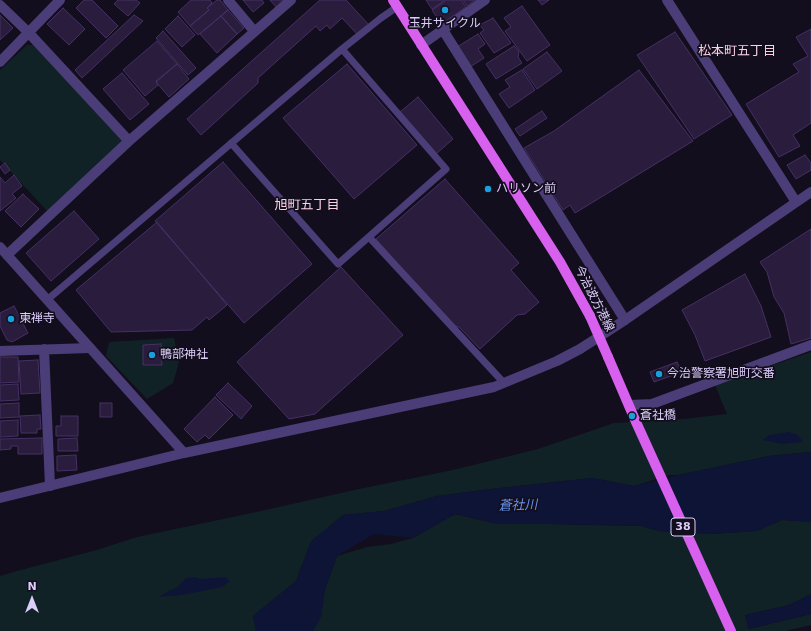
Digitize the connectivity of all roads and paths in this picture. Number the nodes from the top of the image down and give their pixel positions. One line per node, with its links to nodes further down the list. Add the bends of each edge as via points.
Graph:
1 (60, 0): 9 (street)
2 (228, 0): 10 (street)
3 (291, 0): 10 (street)
4 (485, 0): 8 (street)
5 (667, 0): 17 (street)
6 (395, 3): 11 (main road, 今治波方港線 / 38); 12 (lane, via 381,18)
7 (0, 5): 9 (street)
8 (443, 30): 11 (street); 21 (street)
9 (28, 32): 13 (street); 14 (street)
10 (254, 32): 14 (street)
11 (421, 45): 27 (main road, 今治波方港線 / 38, bridge, via 560,262 590,316)
12 (342, 49): 15 (lane); 18 (lane, via 446,168)
13 (0, 62)
14 (129, 141): 19 (street)
15 (231, 143): 18 (lane, via 338,264); 20 (lane)
16 (811, 192): 17 (street)
17 (796, 202): 21 (street)
18 (369, 237): 26 (lane)
19 (4, 251): 20 (street)
20 (47, 300): 23 (street)
21 (625, 320): 26 (street, via 557,361)
22 (811, 345): 27 (street, via 652,404)
23 (90, 348): 24 (street); 28 (street)
24 (44, 350): 25 (street); 29 (street)
25 (0, 351)
26 (504, 383): 28 (street)
27 (629, 405): 31 (main road, 今治波方港線 / 38)
28 (184, 454): 29 (street)
29 (50, 486): 30 (street)
30 (0, 498)
31 (731, 631)

